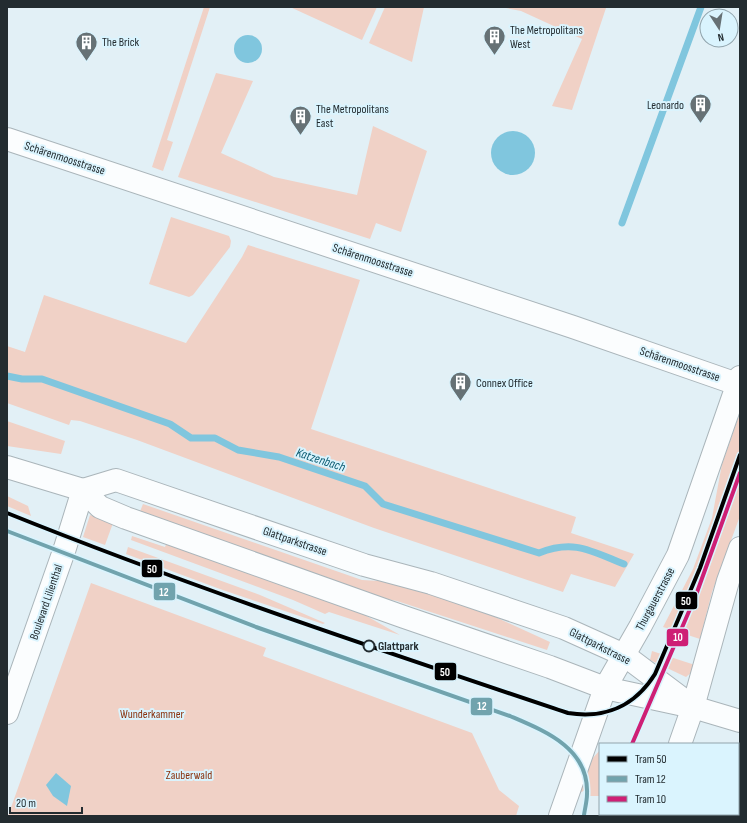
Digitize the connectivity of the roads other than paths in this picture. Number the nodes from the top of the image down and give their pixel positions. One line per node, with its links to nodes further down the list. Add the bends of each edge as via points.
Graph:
1 (7, 139): 2 (street, Schärenmoosstrasse)
2 (739, 380): 6 (street, Thurgauerstrasse, via 678,555)
3 (7, 467): 4 (street)
4 (83, 490): 6 (street, Glattparkstrasse, via 116,480 364,565 431,583 564,628); 7 (street, via 100,507 126,518); 9 (street, Boulevard Lilienthal)
5 (740, 548): 8 (street, via 728,581)
6 (624, 655): 7 (street, Thurgauerstrasse); 8 (street, Glattparkstrasse)
7 (605, 688): 8 (street); 12 (street, Thurgauerstrasse)
8 (693, 707): 10 (street); 11 (street)
9 (7, 713)
10 (740, 721)
11 (680, 743)
12 (560, 816)

